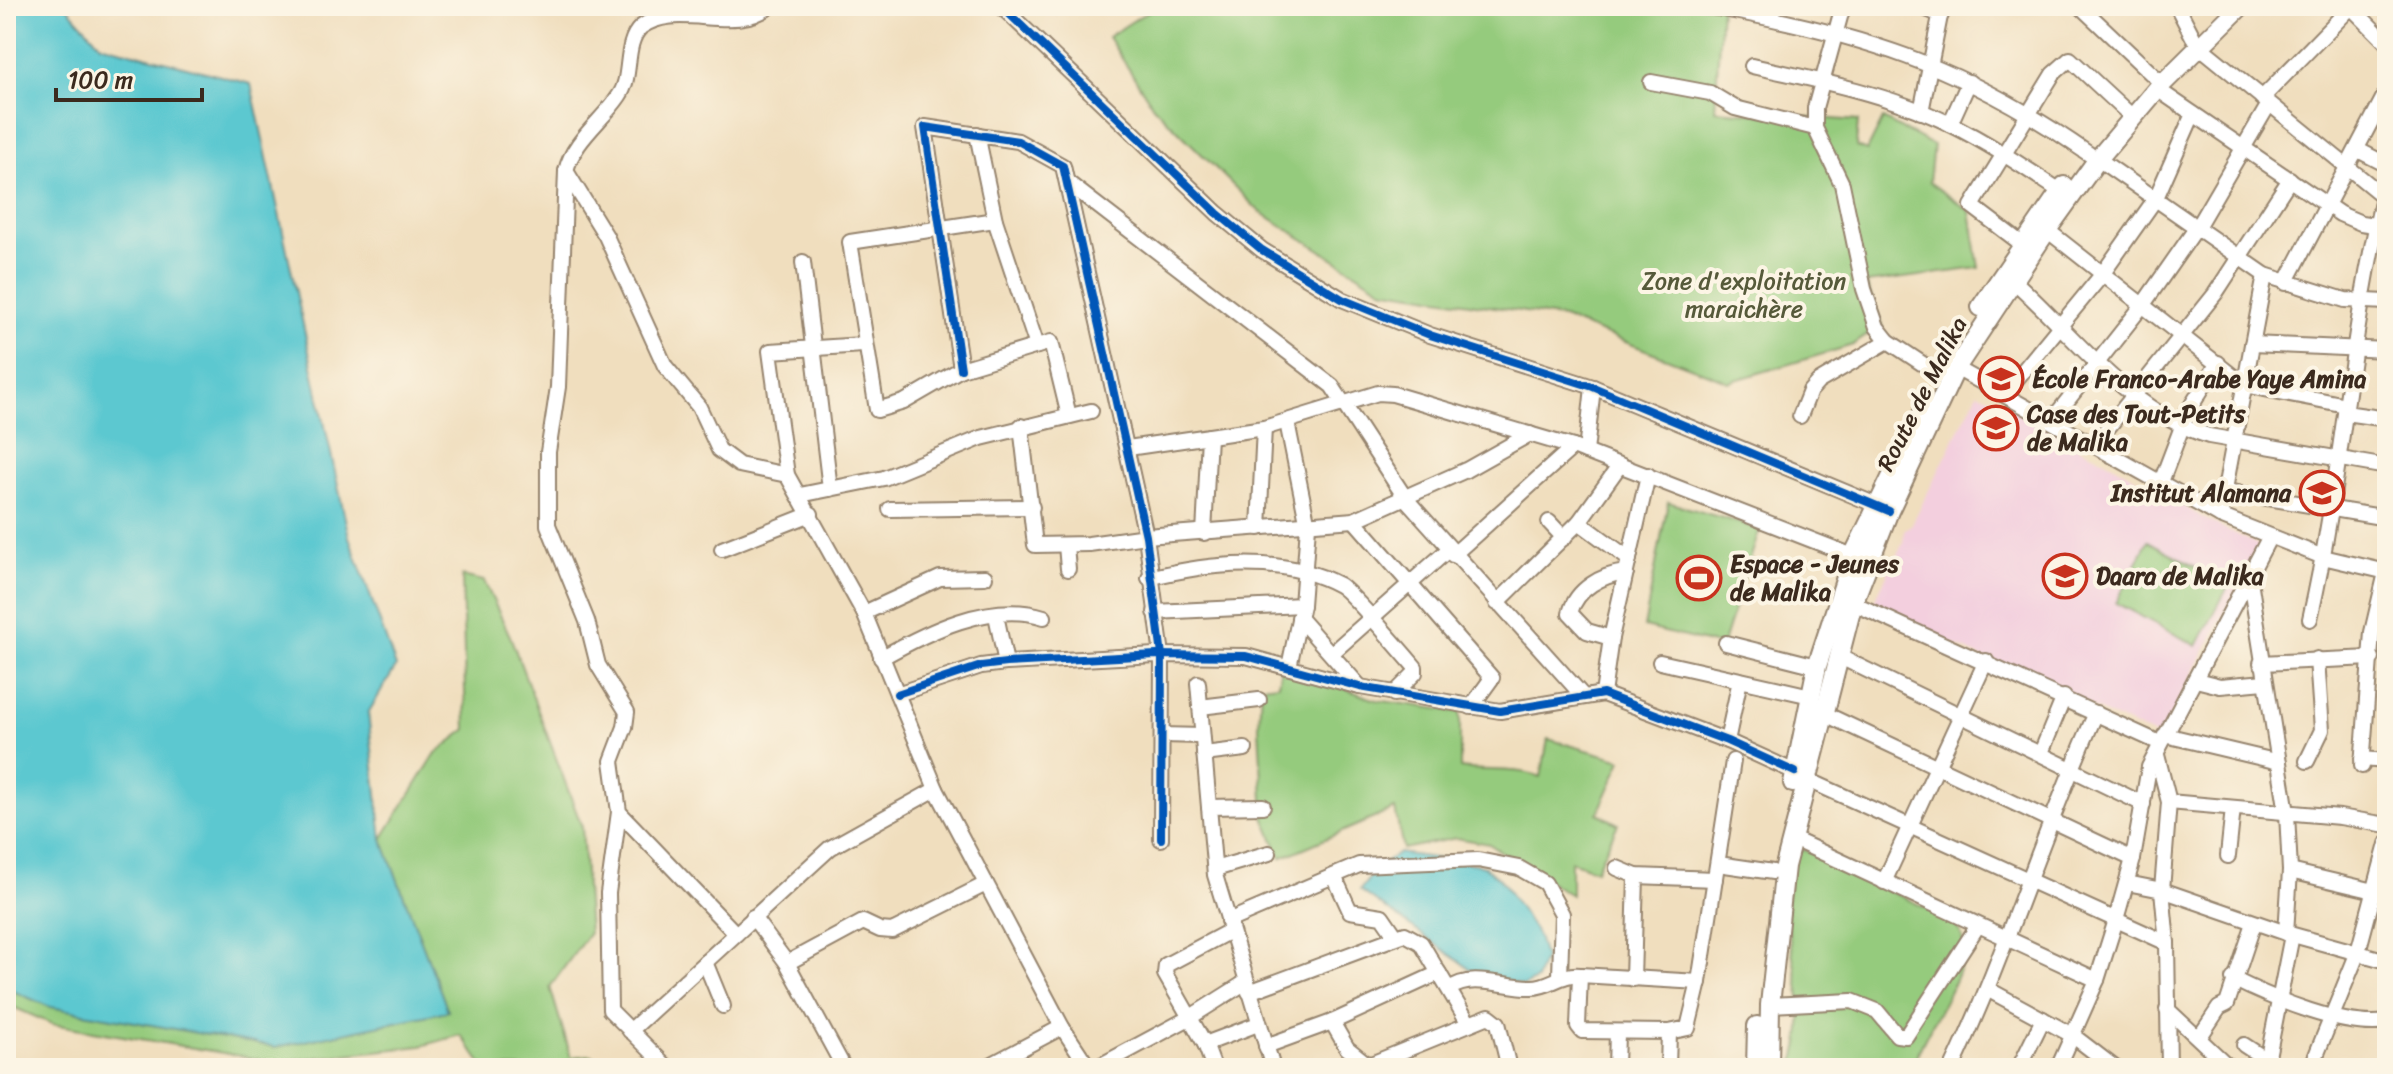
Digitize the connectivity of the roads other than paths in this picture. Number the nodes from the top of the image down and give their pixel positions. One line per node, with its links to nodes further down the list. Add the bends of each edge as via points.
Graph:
1 (770, 6): 38 (street, via 755,14 668,13 641,27 633,39 621,94 570,154)
2 (1001, 6): 75 (street, via 1262,250 1342,299 1383,316)
3 (1706, 6): 12 (street)
4 (1843, 6): 13 (street)
5 (1919, 6): 11 (street)
6 (2080, 6): 21 (street)
7 (2177, 6): 14 (street)
8 (2226, 6): 14 (main road, Route de Malika)
9 (2241, 6): 14 (main road, Route de Malika)
10 (2350, 6): 15 (street); 23 (street)
11 (1942, 10): 16 (street)
12 (1775, 12): 13 (street)
13 (1836, 32): 16 (street); 19 (street)
14 (2196, 41): 21 (main road, Route de Malika); 23 (street)
15 (2387, 43)
16 (1932, 64): 20 (street); 26 (street)
17 (1752, 66): 19 (street)
18 (1651, 82): 30 (street, via 1710,93 1735,108)
19 (1823, 82): 26 (street); 30 (street)
20 (1969, 82): 27 (street); 29 (street)
21 (2156, 83): 25 (main road, Route de Malika); 28 (street); 35 (main road, Route de Malika)
22 (2387, 91): 24 (street)
23 (2265, 101): 32 (street); 37 (street)
24 (2383, 108): 33 (street)
25 (2126, 111): 27 (street, via 2070,59 2053,74); 35 (main road, Route de Malika)
26 (1921, 112): 29 (street)
27 (2031, 113): 34 (street); 35 (street)
28 (2193, 114): 32 (street); 44 (street)
29 (1950, 124): 34 (street)
30 (1815, 128): 63 (street, via 1842,184 1864,289 1877,327)
31 (977, 134): 41 (street, via 1018,141 1060,162); 46 (street); 49 (street, via 925,127)
32 (2242, 147): 39 (street); 48 (street)
33 (2358, 150): 36 (street); 37 (street)
34 (2005, 154): 42 (street); 51 (street, via 1972,206)
35 (2093, 156): 42 (main road, Route de Malika); 44 (street); 50 (main road, Route de Malika)
36 (2387, 165)
37 (2347, 170): 43 (street); 45 (street)
38 (566, 171): 98 (street, via 606,236 665,366 699,407 719,450 739,465); 195 (street, via 548,525 587,621 598,665 627,712 612,761)
39 (2290, 179): 45 (street); 52 (street)
40 (2387, 181): 43 (street)
41 (1067, 182): 78 (street, via 1314,370); 93 (street)
42 (2060, 191): 51 (main road, Route de Malika)
43 (2383, 196): 47 (street)
44 (2156, 198): 48 (street); 55 (street)
45 (2329, 205): 47 (street, via 2349,219); 57 (street)
46 (995, 220): 49 (street); 66 (street)
47 (2382, 226): 58 (street)
48 (2197, 227): 52 (street); 60 (street)
49 (940, 228): 65 (street, via 850,242); 72 (street)
50 (2047, 230): 55 (street); 56 (main road, Route de Malika)
51 (2022, 244): 73 (main road, Route de Malika)
52 (2241, 257): 54 (street); 62 (street)
53 (803, 262): 68 (street)
54 (2265, 275): 57 (street); 64 (street)
55 (2101, 276): 60 (street); 61 (street)
56 (2014, 281): 61 (street); 73 (main road, Route de Malika)
57 (2286, 283): 58 (street)
58 (2361, 300): 59 (street); 67 (street)
59 (2387, 302)
60 (2142, 306): 62 (street); 70 (street)
61 (2061, 324): 70 (street); 76 (street)
62 (2181, 335): 71 (street); 77 (street)
63 (1888, 341): 73 (street); 82 (street, via 1818,382)
64 (2252, 344): 67 (street); 74 (street)
65 (863, 345): 68 (street); 72 (street, via 877,410 904,402)
66 (1037, 346): 72 (street); 81 (street, via 1051,342)
67 (2354, 348): 69 (street); 79 (street)
68 (812, 349): 98 (street, via 770,352); 101 (street)
69 (2387, 350)
70 (2098, 361): 77 (street); 84 (street)
71 (2218, 363): 74 (street); 87 (street)
72 (961, 369)
73 (1949, 372): 76 (street); 106 (main road, Route de Malika)
74 (2244, 385): 79 (street); 91 (street)
75 (1593, 387): 94 (street); 106 (street)
76 (2005, 393): 84 (street)
77 (2133, 395): 87 (street); 92 (street)
78 (1345, 403): 85 (street); 89 (street, via 1393,394); 104 (street)
79 (2346, 409): 83 (street); 95 (street)
80 (1091, 411): 81 (street)
81 (1069, 416): 86 (street)
82 (1800, 416)
83 (2387, 419)
84 (2052, 420): 92 (street)
85 (1287, 422): 88 (street); 115 (street)
86 (1021, 426): 101 (street, via 961,444 884,478); 105 (street)
87 (2182, 426): 91 (street); 100 (street)
88 (1264, 428): 90 (street); 116 (street)
89 (1530, 434): 94 (street); 104 (street)
90 (1209, 436): 93 (street); 117 (street)
91 (2235, 441): 95 (street); 102 (street)
92 (2095, 444): 100 (street)
93 (1128, 448): 118 (street)
94 (1579, 450): 96 (street); 123 (street)
95 (2338, 457): 97 (street); 107 (street)
96 (1620, 465): 99 (street); 114 (street)
97 (2387, 467)
98 (787, 475): 103 (street)
99 (1648, 475): 124 (street); 126 (street)
100 (2161, 482): 110 (street)
101 (830, 489): 103 (street)
102 (2225, 491): 107 (street); 110 (street)
103 (800, 495): 109 (street)
104 (1406, 499): 112 (street); 123 (street)
105 (1032, 507): 108 (street); 121 (street, via 1035,545)
106 (1883, 507): 124 (main road, Route de Malika); 135 (main road, Route de Malika)
107 (2331, 507): 111 (street); 125 (street)
108 (890, 509)
109 (811, 514): 122 (street); 138 (street)
110 (2220, 516): 120 (street)
111 (2387, 518)
112 (1354, 520): 115 (street); 133 (street)
113 (1549, 522): 119 (street)
114 (1579, 522): 119 (street); 126 (street)
115 (1308, 526): 116 (street); 129 (street)
116 (1259, 528): 117 (street)
117 (1204, 533): 118 (street)
118 (1146, 536): 121 (street); 131 (street)
119 (1564, 538): 134 (street)
120 (2269, 538): 125 (street); 132 (street)
121 (1066, 545): 127 (street)
122 (722, 549)
123 (1451, 553): 133 (street); 134 (street)
124 (1853, 556): 156 (main road, Route de Malika)
125 (2323, 557): 128 (street); 142 (street)
126 (1628, 565): 144 (street); 144 (street, via 1589,586 1570,613 1587,631)
127 (1068, 569)
128 (2387, 571): 143 (street)
129 (1304, 572): 131 (street, via 1221,565); 137 (street); 141 (street, via 1341,586)
130 (985, 577): 138 (street, via 940,578)
131 (1149, 578): 136 (street)
132 (2250, 580): 155 (street); 159 (street)
133 (1409, 581): 141 (street); 171 (street, via 1492,678)
134 (1497, 603): 166 (street)
135 (1853, 603): 148 (main road, Route de Malika); 152 (street)
136 (1155, 612): 137 (street); 147 (street)
137 (1301, 612): 146 (street); 157 (street)
138 (864, 613): 149 (street)
139 (996, 615): 140 (street); 149 (street, via 933,631); 154 (street)
140 (1044, 617)
141 (1370, 619): 146 (street); 164 (street, via 1415,667)
142 (2310, 619)
143 (2380, 633): 150 (street)
144 (1611, 638): 165 (street)
145 (1726, 643): 156 (street)
146 (1333, 652): 162 (street)
147 (1162, 655): 154 (street); 157 (street, via 1246,656); 175 (street)
148 (1838, 656): 172 (main road, Route de Malika); 174 (street)
149 (881, 658): 163 (street)
150 (2372, 658): 151 (street); 184 (street, via 2362,763)
151 (2317, 659): 155 (street); 183 (street, via 2322,730)
152 (1986, 661): 168 (street); 174 (street)
153 (1660, 662): 158 (street)
154 (1006, 663): 163 (street)
155 (2261, 663): 160 (street)
156 (1817, 666): 167 (main road, Route de Malika)
157 (1289, 667): 162 (street)
158 (1740, 680): 167 (street); 177 (street)
159 (2196, 680): 160 (street, via 2220,686); 178 (street)
160 (2265, 682): 185 (street)
161 (1198, 683): 170 (street)
162 (1360, 687): 164 (street)
163 (897, 694): 189 (street)
164 (1394, 694): 171 (street)
165 (1603, 694): 166 (street); 177 (street)
166 (1582, 695): 171 (street, via 1500,711)
167 (1811, 696): 188 (main road, Route de Malika)
168 (2064, 697): 173 (street); 180 (street)
169 (1259, 700): 170 (street)
170 (1200, 707): 176 (street)
171 (1471, 707)
172 (1823, 713): 187 (street); 188 (main road, Route de Malika)
173 (2096, 713): 178 (street); 186 (street)
174 (1962, 716): 180 (street); 187 (street)
175 (1162, 735): 176 (street); 201 (street)
176 (1202, 736): 181 (street)
177 (1727, 741): 188 (street)
178 (2161, 744): 185 (street); 190 (street); 191 (street, via 2149,767)
179 (1245, 749): 181 (street)
180 (2041, 753): 186 (street)
181 (1204, 754): 193 (street)
182 (1733, 761): 209 (street)
183 (2307, 761)
184 (2387, 761)
185 (2279, 762): 196 (street)
186 (2071, 768): 191 (street); 197 (street)
187 (1937, 769): 197 (street); 199 (street)
188 (1800, 775): 199 (street); 200 (main road, Route de Malika); 210 (main road, Route de Malika)
189 (936, 789): 216 (street); 219 (street, via 830,848)
190 (2169, 802): 194 (street); 217 (street)
191 (2143, 804): 205 (street)
192 (1263, 806): 193 (street)
193 (1209, 807): 207 (street)
194 (2233, 808): 196 (street); 204 (street)
195 (619, 812): 224 (street); 255 (street, via 608,893 610,1010)
196 (2287, 813): 198 (street); 208 (street)
197 (2050, 822): 205 (street); 213 (street)
198 (2387, 825)
199 (1911, 826): 213 (street); 214 (street)
200 (1791, 838): 214 (street); 244 (main road, Route de Malika)
201 (1161, 839)
202 (2387, 844): 218 (street)
203 (1269, 853): 207 (street)
204 (2228, 856)
205 (2133, 859): 215 (street)
206 (1617, 868): 212 (street)
207 (1215, 869): 222 (street)
208 (2290, 871): 218 (street); 225 (street)
209 (1717, 872): 210 (street); 212 (street); 239 (street)
210 (1773, 872): 275 (main road, Route de Malika)
211 (1334, 876): 222 (street); 226 (street, via 1350,911 1382,916); 235 (street, via 1374,862 1478,860 1519,868 1545,883 1562,914)
212 (1636, 876): 236 (street)
213 (2028, 879): 220 (street); 227 (street)
214 (1884, 882): 223 (street)
215 (2127, 883): 217 (street); 220 (street)
216 (986, 884): 232 (street, via 892,931 863,922); 254 (street)
217 (2162, 890): 221 (street); 228 (street)
218 (2380, 892): 229 (street)
219 (753, 917): 224 (street); 232 (street)
220 (2115, 923): 228 (street); 238 (street)
221 (2254, 923): 225 (street); 237 (street)
222 (1229, 926): 240 (street); 248 (street, via 1166,965 1165,974)
223 (1977, 927): 227 (street); 244 (street, via 1906,1036 1897,1035 1877,1011 1852,1001)
224 (736, 934): 231 (street)
225 (2289, 934): 229 (street); 243 (street)
226 (1395, 935): 233 (street, via 1421,943); 240 (street)
227 (2007, 941): 238 (street); 242 (street)
228 (2167, 943): 246 (street)
229 (2358, 952): 230 (street); 247 (street)
230 (2387, 961)
231 (705, 962): 245 (street); 255 (street)
232 (787, 963): 267 (street)
233 (1439, 973): 241 (street); 250 (street)
234 (1580, 975): 235 (street); 236 (street); 256 (street, via 1580,1029)
235 (1560, 976): 241 (street, via 1534,988 1472,983)
236 (1633, 979): 239 (street)
237 (2233, 979): 243 (street); 259 (street, via 2227,1004)
238 (2097, 980): 258 (street)
239 (1699, 982): 257 (street, via 1688,1028)
240 (1248, 987): 248 (street); 253 (street)
241 (1450, 989): 251 (street)
242 (1989, 990): 249 (street); 277 (street)
243 (2279, 1002): 247 (street); 265 (street)
244 (1770, 1005): 276 (main road, Route de Malika)
245 (723, 1006)
246 (2167, 1009): 259 (street); 281 (street)
247 (2333, 1015): 252 (street, via 2364,1026); 283 (street)
248 (1189, 1018): 260 (street); 270 (street)
249 (2043, 1019): 258 (street); 278 (street)
250 (1332, 1022): 262 (street); 264 (street)
251 (1468, 1022): 264 (street); 272 (street, via 1489,1016 1498,1023)
252 (2387, 1022)
253 (1258, 1024): 260 (street); 262 (street)
254 (1062, 1027): 268 (street); 269 (street)
255 (630, 1031): 266 (street)
256 (1617, 1032): 257 (street); 273 (street)
257 (1669, 1032): 274 (street)
258 (2072, 1035): 279 (street); 280 (street)
259 (2199, 1038): 282 (street)
260 (1205, 1044): 271 (street)
261 (2244, 1045): 265 (street)
262 (1266, 1046): 263 (street)
263 (1268, 1066)
264 (1364, 1066)
265 (2272, 1066)
266 (668, 1068)
267 (844, 1068)
268 (985, 1068)
269 (1089, 1068)
270 (1096, 1068)
271 (1214, 1068)
272 (1509, 1068)
273 (1616, 1068)
274 (1668, 1068)
275 (1756, 1068)
276 (1769, 1068)
277 (1952, 1068)
278 (2019, 1068)
279 (2058, 1068)
280 (2115, 1068)
281 (2169, 1068)
282 (2230, 1068)
283 (2311, 1068)

